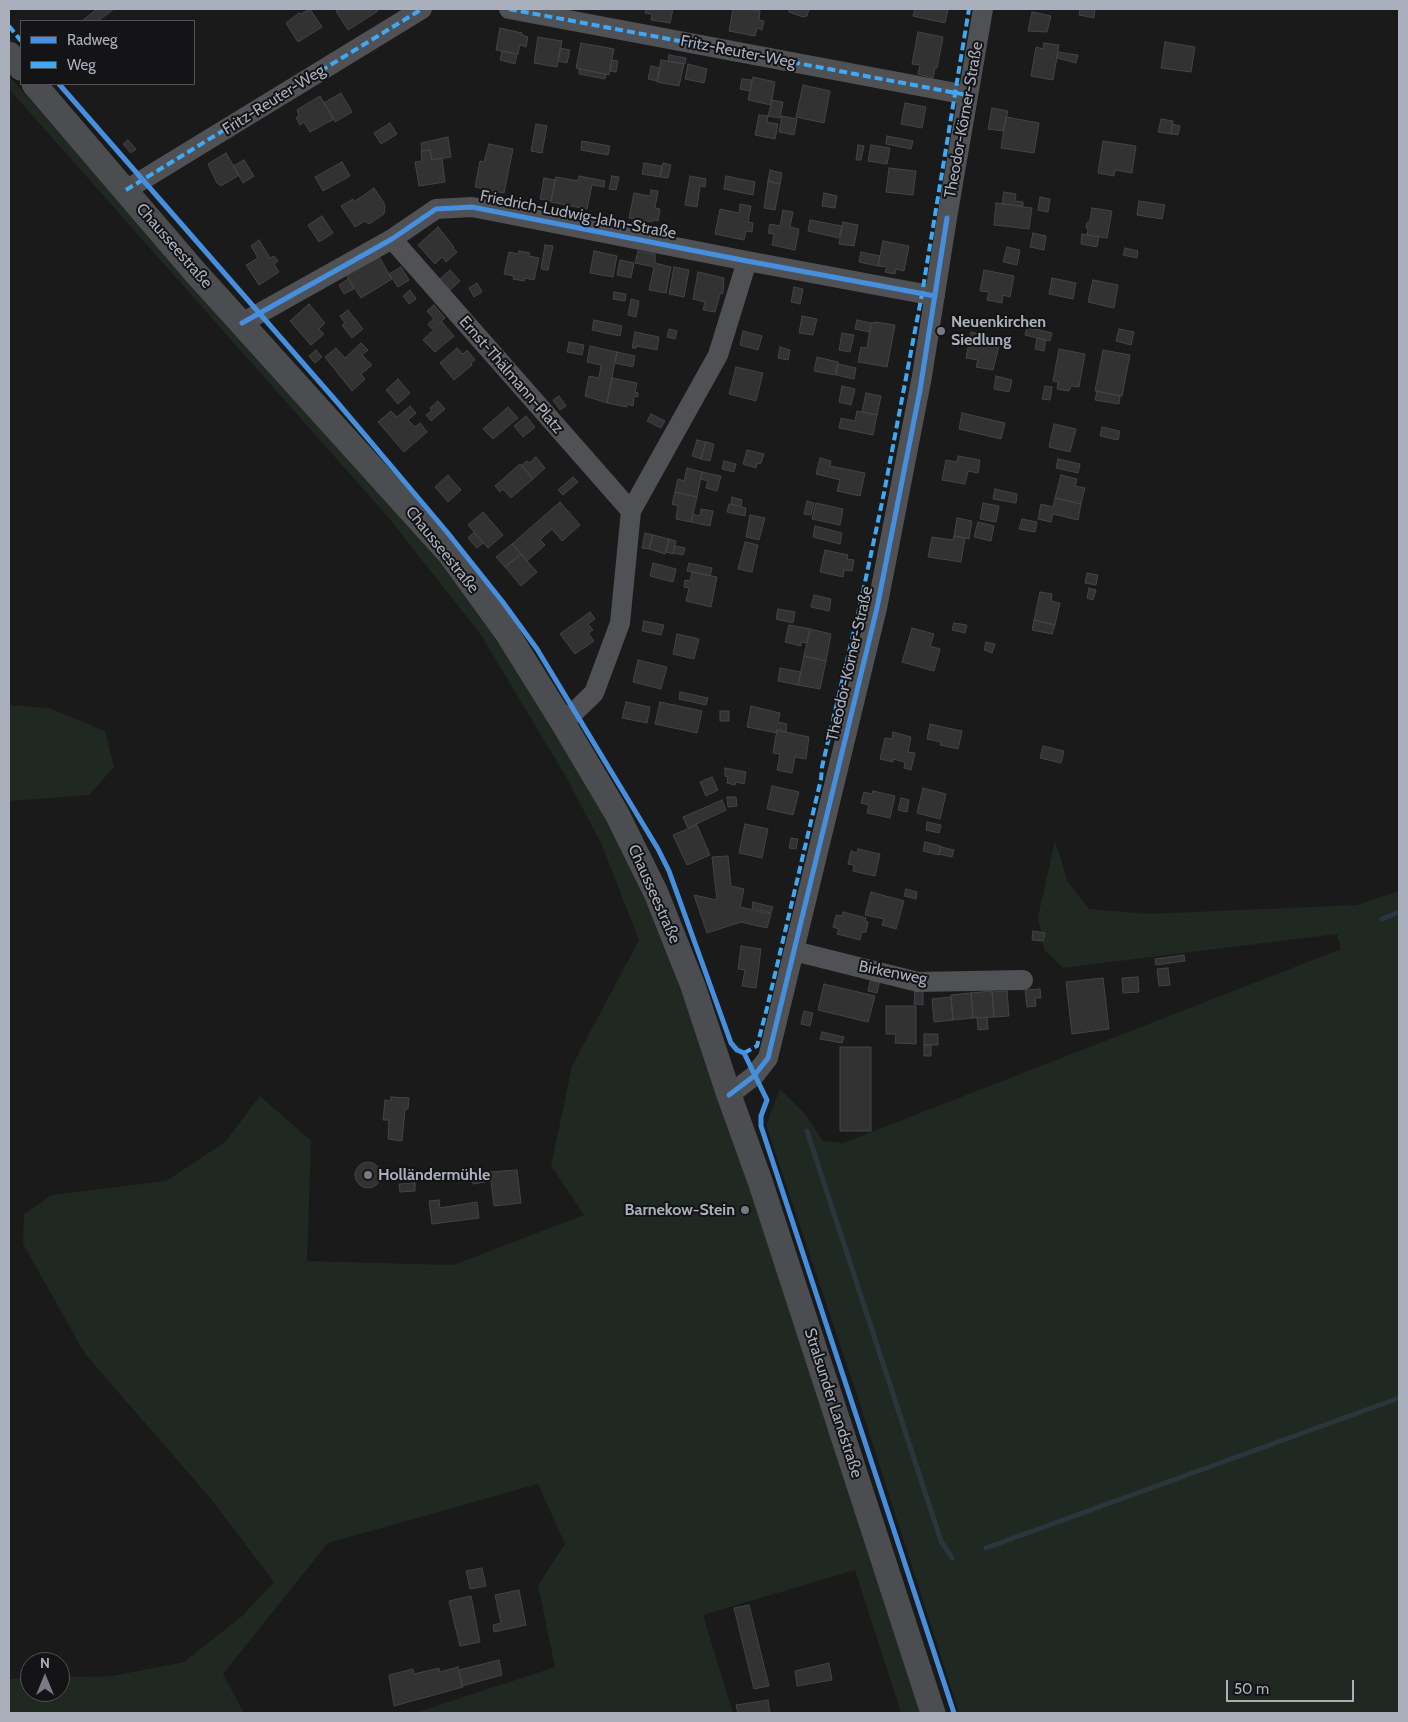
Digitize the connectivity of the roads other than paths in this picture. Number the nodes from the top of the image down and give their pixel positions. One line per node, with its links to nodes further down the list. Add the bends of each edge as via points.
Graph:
1 (422, 9): 4 (street, Fritz-Reuter-Weg)
2 (509, 9): 8 (street, Fritz-Reuter-Weg)
3 (983, 9): 8 (street, Theodor-Körner-Straße)
4 (391, 17): 9 (street, Fritz-Reuter-Weg)
5 (9, 54): 6 (main road)
6 (20, 67)
7 (35, 85): 9 (main road, Chausseestraße)
8 (967, 95): 12 (street, Theodor-Körner-Straße)
9 (126, 190): 13 (main road, Chausseestraße)
10 (392, 239): 11 (street, Friedrich-Ludwig-Jahn-Straße, via 436,209 472,207); 13 (street, Friedrich-Ludwig-Jahn-Straße); 14 (street, Ernst-Thälmann-Platz)
11 (747, 261): 12 (street, Friedrich-Ludwig-Jahn-Straße); 14 (street, via 718,355)
12 (935, 296): 16 (street, Theodor-Körner-Straße, via 877,608)
13 (242, 323): 15 (main road, Chausseestraße, via 449,553 507,633)
14 (631, 511): 15 (street, via 620,623 594,693)
15 (563, 723): 18 (main road, Chausseestraße, via 617,814 656,893 693,986)
16 (794, 951): 17 (street, Birkenweg, via 918,982); 18 (street, Theodor-Körner-Straße, via 768,1058 754,1076)
17 (1023, 980)
18 (728, 1095): 19 (main road, Stralsunder Landstraße, via 760,1181)
19 (933, 1713)

